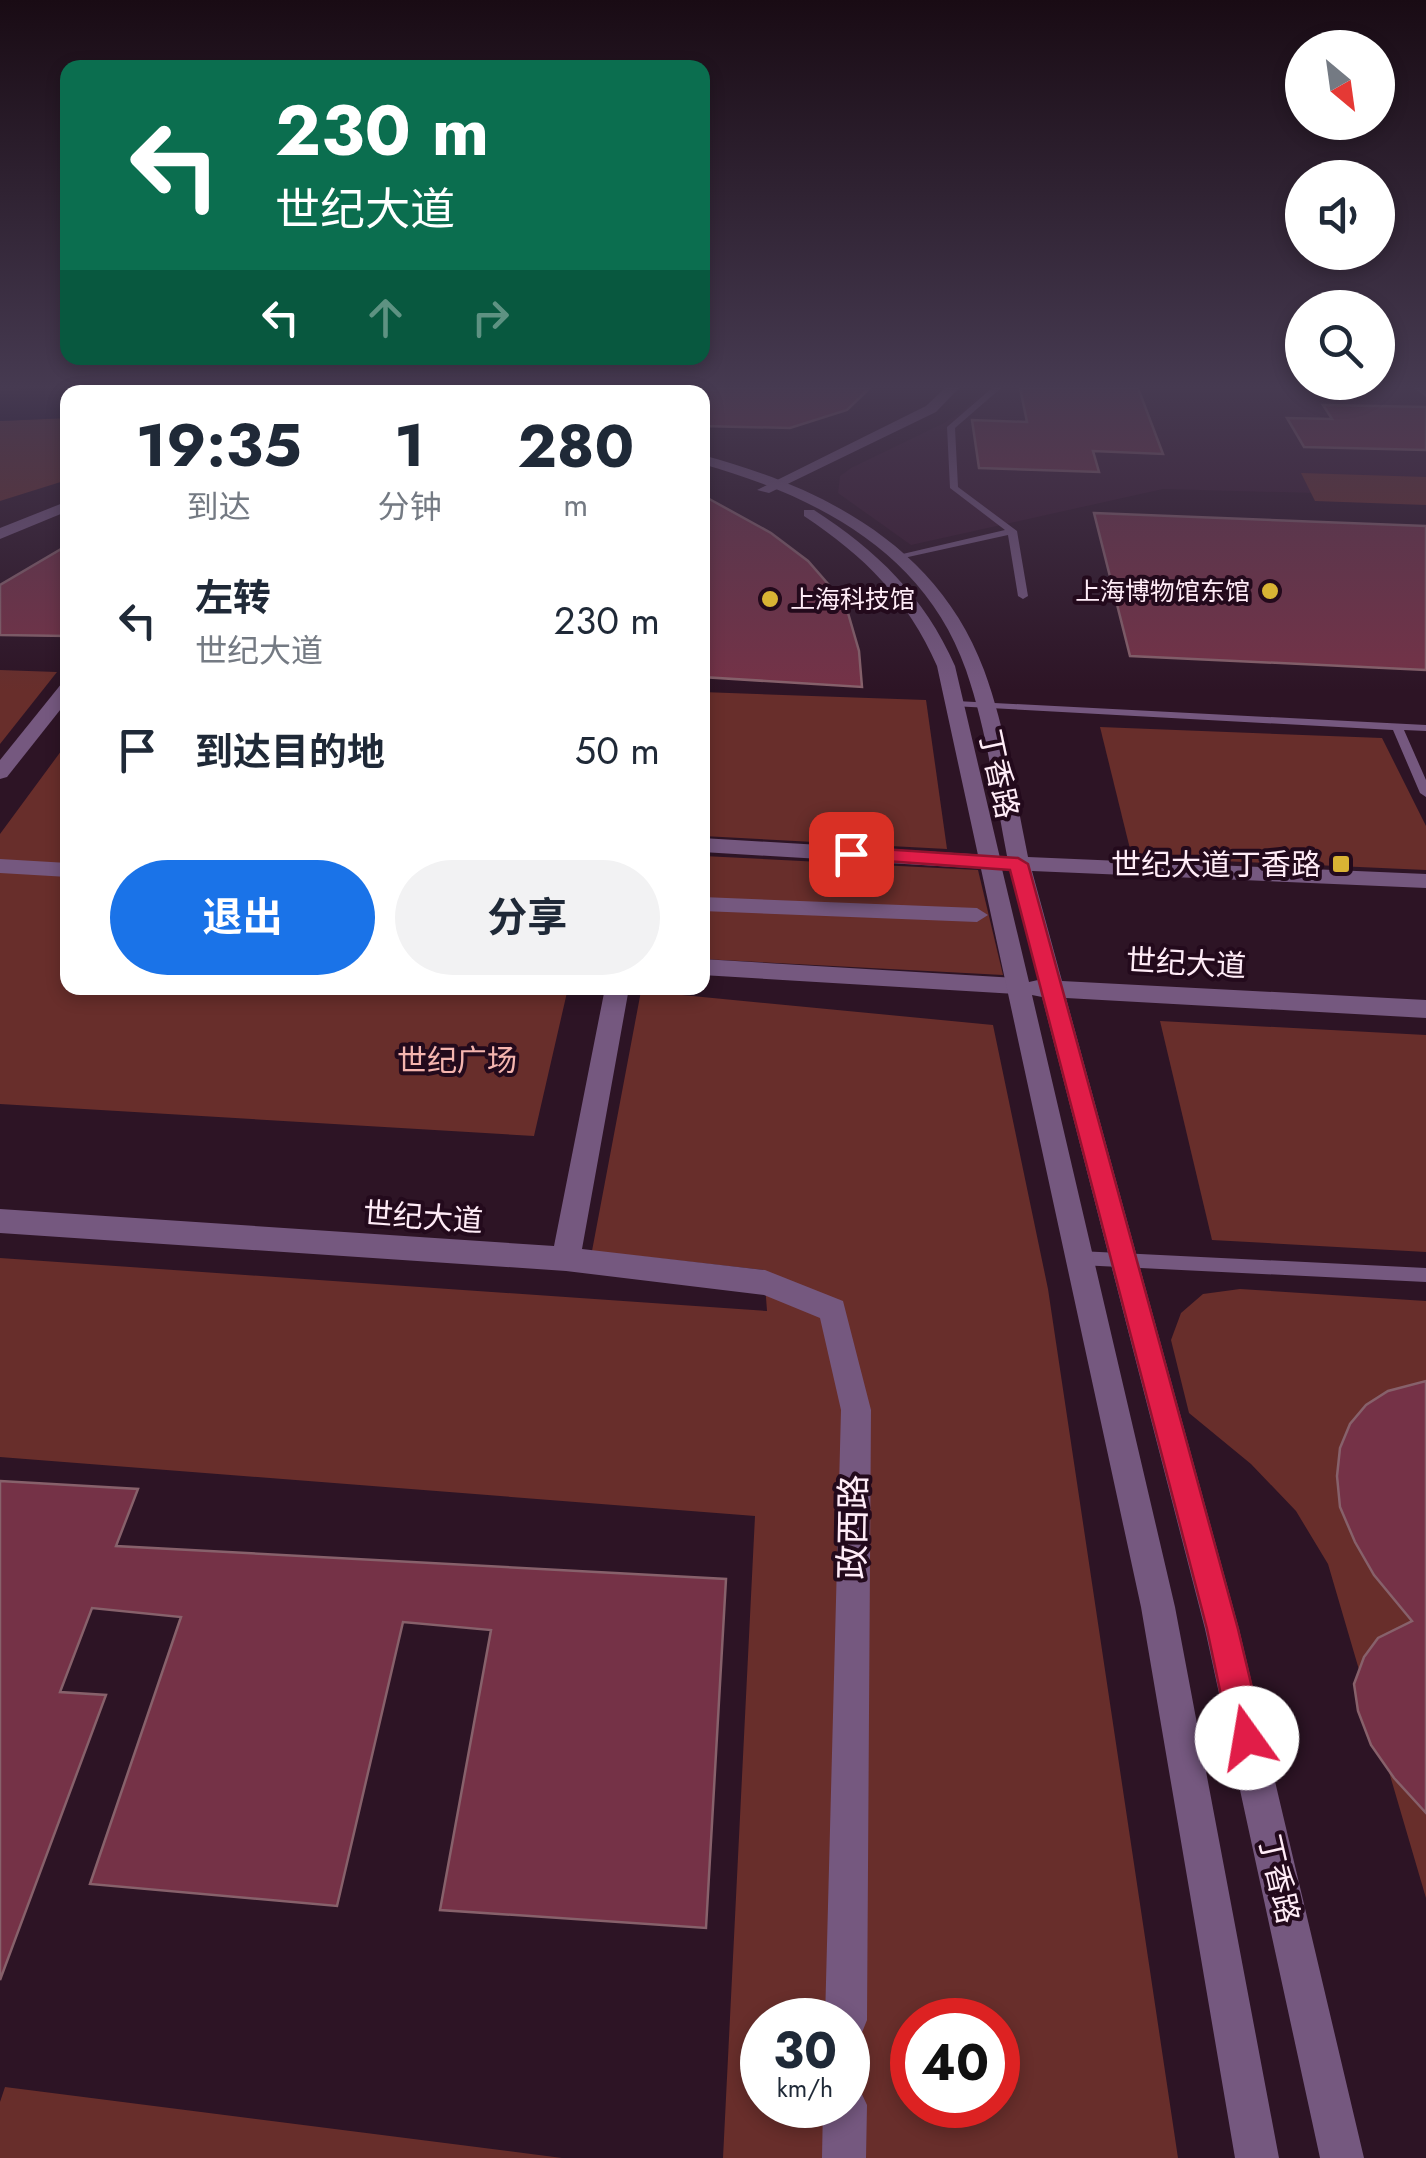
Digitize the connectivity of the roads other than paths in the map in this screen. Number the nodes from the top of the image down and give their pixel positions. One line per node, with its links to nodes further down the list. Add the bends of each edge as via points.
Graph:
1 (776, 489): 12 (street, 丁香路, via 909,595 935,638)
2 (779, 489): 9 (street, 丁香路, via 835,511)
3 (955, 489): 7 (lane)
4 (60, 497): 6 (street)
5 (60, 508): 8 (street)
6 (0, 520)
7 (1012, 530): 9 (lane); 10 (lane)
8 (0, 534)
9 (898, 556): 13 (street, 丁香路, via 946,610)
10 (1022, 596)
11 (60, 697): 16 (street)
12 (956, 704): 13 (lane); 19 (street, 丁香路)
13 (984, 705): 14 (lane); 20 (street, 丁香路)
14 (1397, 727): 15 (lane); 17 (lane)
15 (1426, 728)
16 (0, 773)
17 (1426, 793)
18 (710, 845): 19 (street)
19 (988, 862): 20 (street); 27 (street, 丁香路)
20 (1018, 864): 23 (street); 28 (street, 丁香路)
21 (0, 866): 22 (street)
22 (60, 870)
23 (1426, 881)
24 (710, 904): 25 (street)
25 (977, 915)
26 (710, 967): 27 (street, 世纪大道)
27 (1016, 986): 28 (street, 世纪大道); 32 (street, 丁香路)
28 (1052, 989): 30 (street, 世纪大道); 33 (street, 丁香路)
29 (616, 995): 34 (street)
30 (1426, 1009)
31 (0, 1220): 34 (street, 世纪大道)
32 (1079, 1258): 33 (lane); 39 (street, 丁香路, via 1158,1607)
33 (1125, 1258): 35 (lane); 40 (street, 丁香路, via 1222,1629)
34 (566, 1259): 36 (street, 政西路, via 765,1283 833,1310 856,1410)
35 (1426, 1274)
36 (846, 1998)
37 (845, 2128): 38 (street)
38 (844, 2158)
39 (1257, 2158)
40 (1342, 2158)

